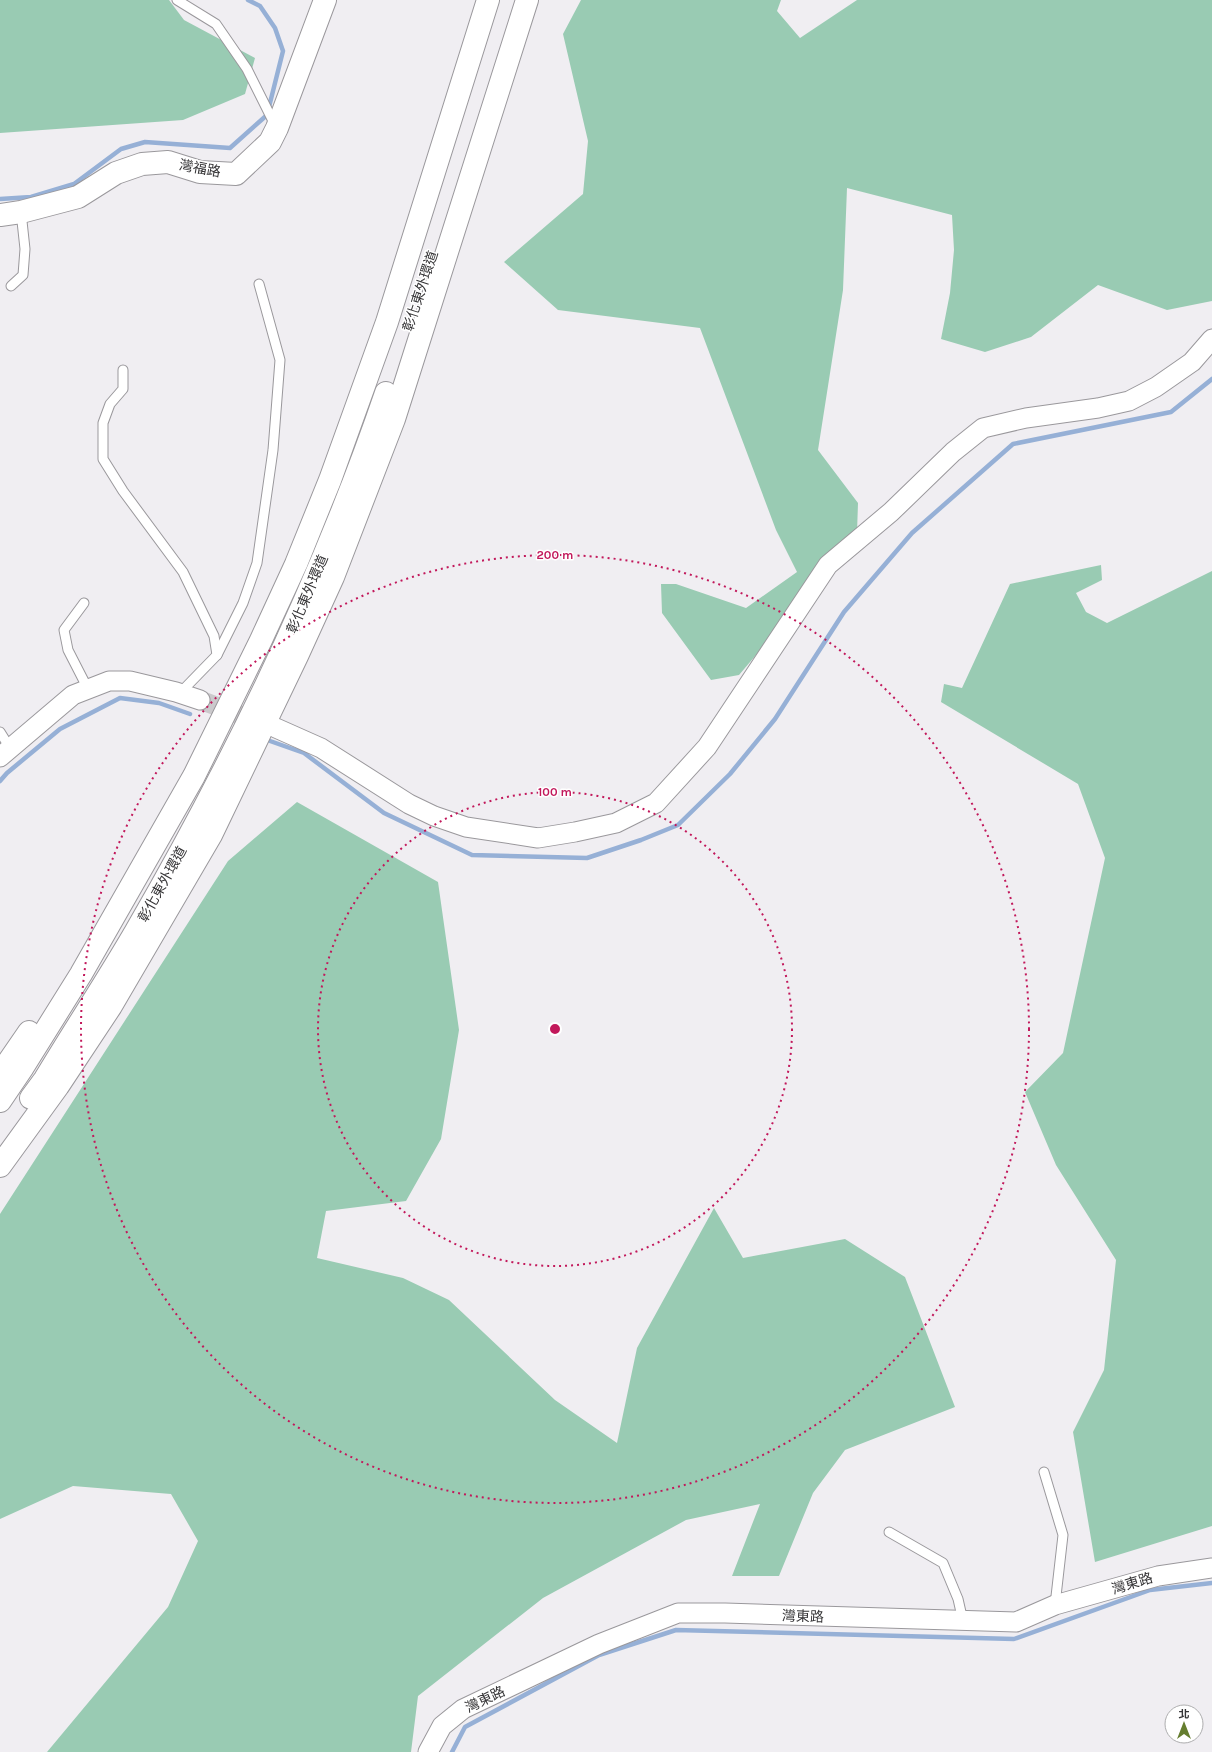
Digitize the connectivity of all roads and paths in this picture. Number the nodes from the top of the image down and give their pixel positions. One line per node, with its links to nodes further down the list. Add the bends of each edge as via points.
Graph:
1 (177, 0): 7 (lane, via 216,24 247,69)
2 (324, 0): 7 (main road, 灣福路)
3 (474, 0): 20 (main road, via 372,328 281,565 187,764 137,858 79,957)
4 (488, 0): 21 (main road, 彰化東外環道, via 387,322 341,451 296,564 194,776 81,974 24,1067)
5 (512, 0): 22 (main road, 彰化東外環道, via 435,247 378,416 284,650 216,786 136,931 45,1079)
6 (527, 0): 23 (main road, via 394,419 320,606 211,835 111,1006 58,1086)
7 (277, 128): 8 (main road, 灣福路, via 270,142 236,174 200,172 168,162 142,164 116,173 78,197)
8 (11, 214): 10 (lane, via 25,249 22,275)
9 (259, 284): 14 (lane, via 280,360 273,450 257,563 243,604)
10 (11, 286)
11 (1212, 339): 18 (street, via 1192,362 1156,387 1128,401 983,428 953,452 891,512 828,565 707,747 656,803 616,822 538,838 466,827 409,804 321,748)
12 (123, 370): 14 (lane, via 123,389 110,404 102,423 103,459 123,491 183,572 214,636)
13 (84, 603): 15 (lane, via 64,630 68,650)
14 (217, 655): 16 (lane)
15 (88, 689): 16 (street, via 109,681 130,681); 19 (street, via 73,695)
16 (180, 693): 17 (street)
17 (200, 700)
18 (276, 728)
19 (3, 746)
20 (0, 1074)
21 (0, 1100)
22 (0, 1142)
23 (0, 1166)
24 (1044, 1472): 27 (lane, via 1063,1535)
25 (889, 1532): 28 (lane, via 943,1563 958,1599)
26 (1212, 1568): 27 (street, 灣東路, via 1158,1576)
27 (1055, 1605): 28 (street, 灣東路, via 1016,1622)
28 (963, 1621): 29 (street, 灣東路, via 678,1613 599,1644 463,1709 442,1726)
29 (428, 1752)

